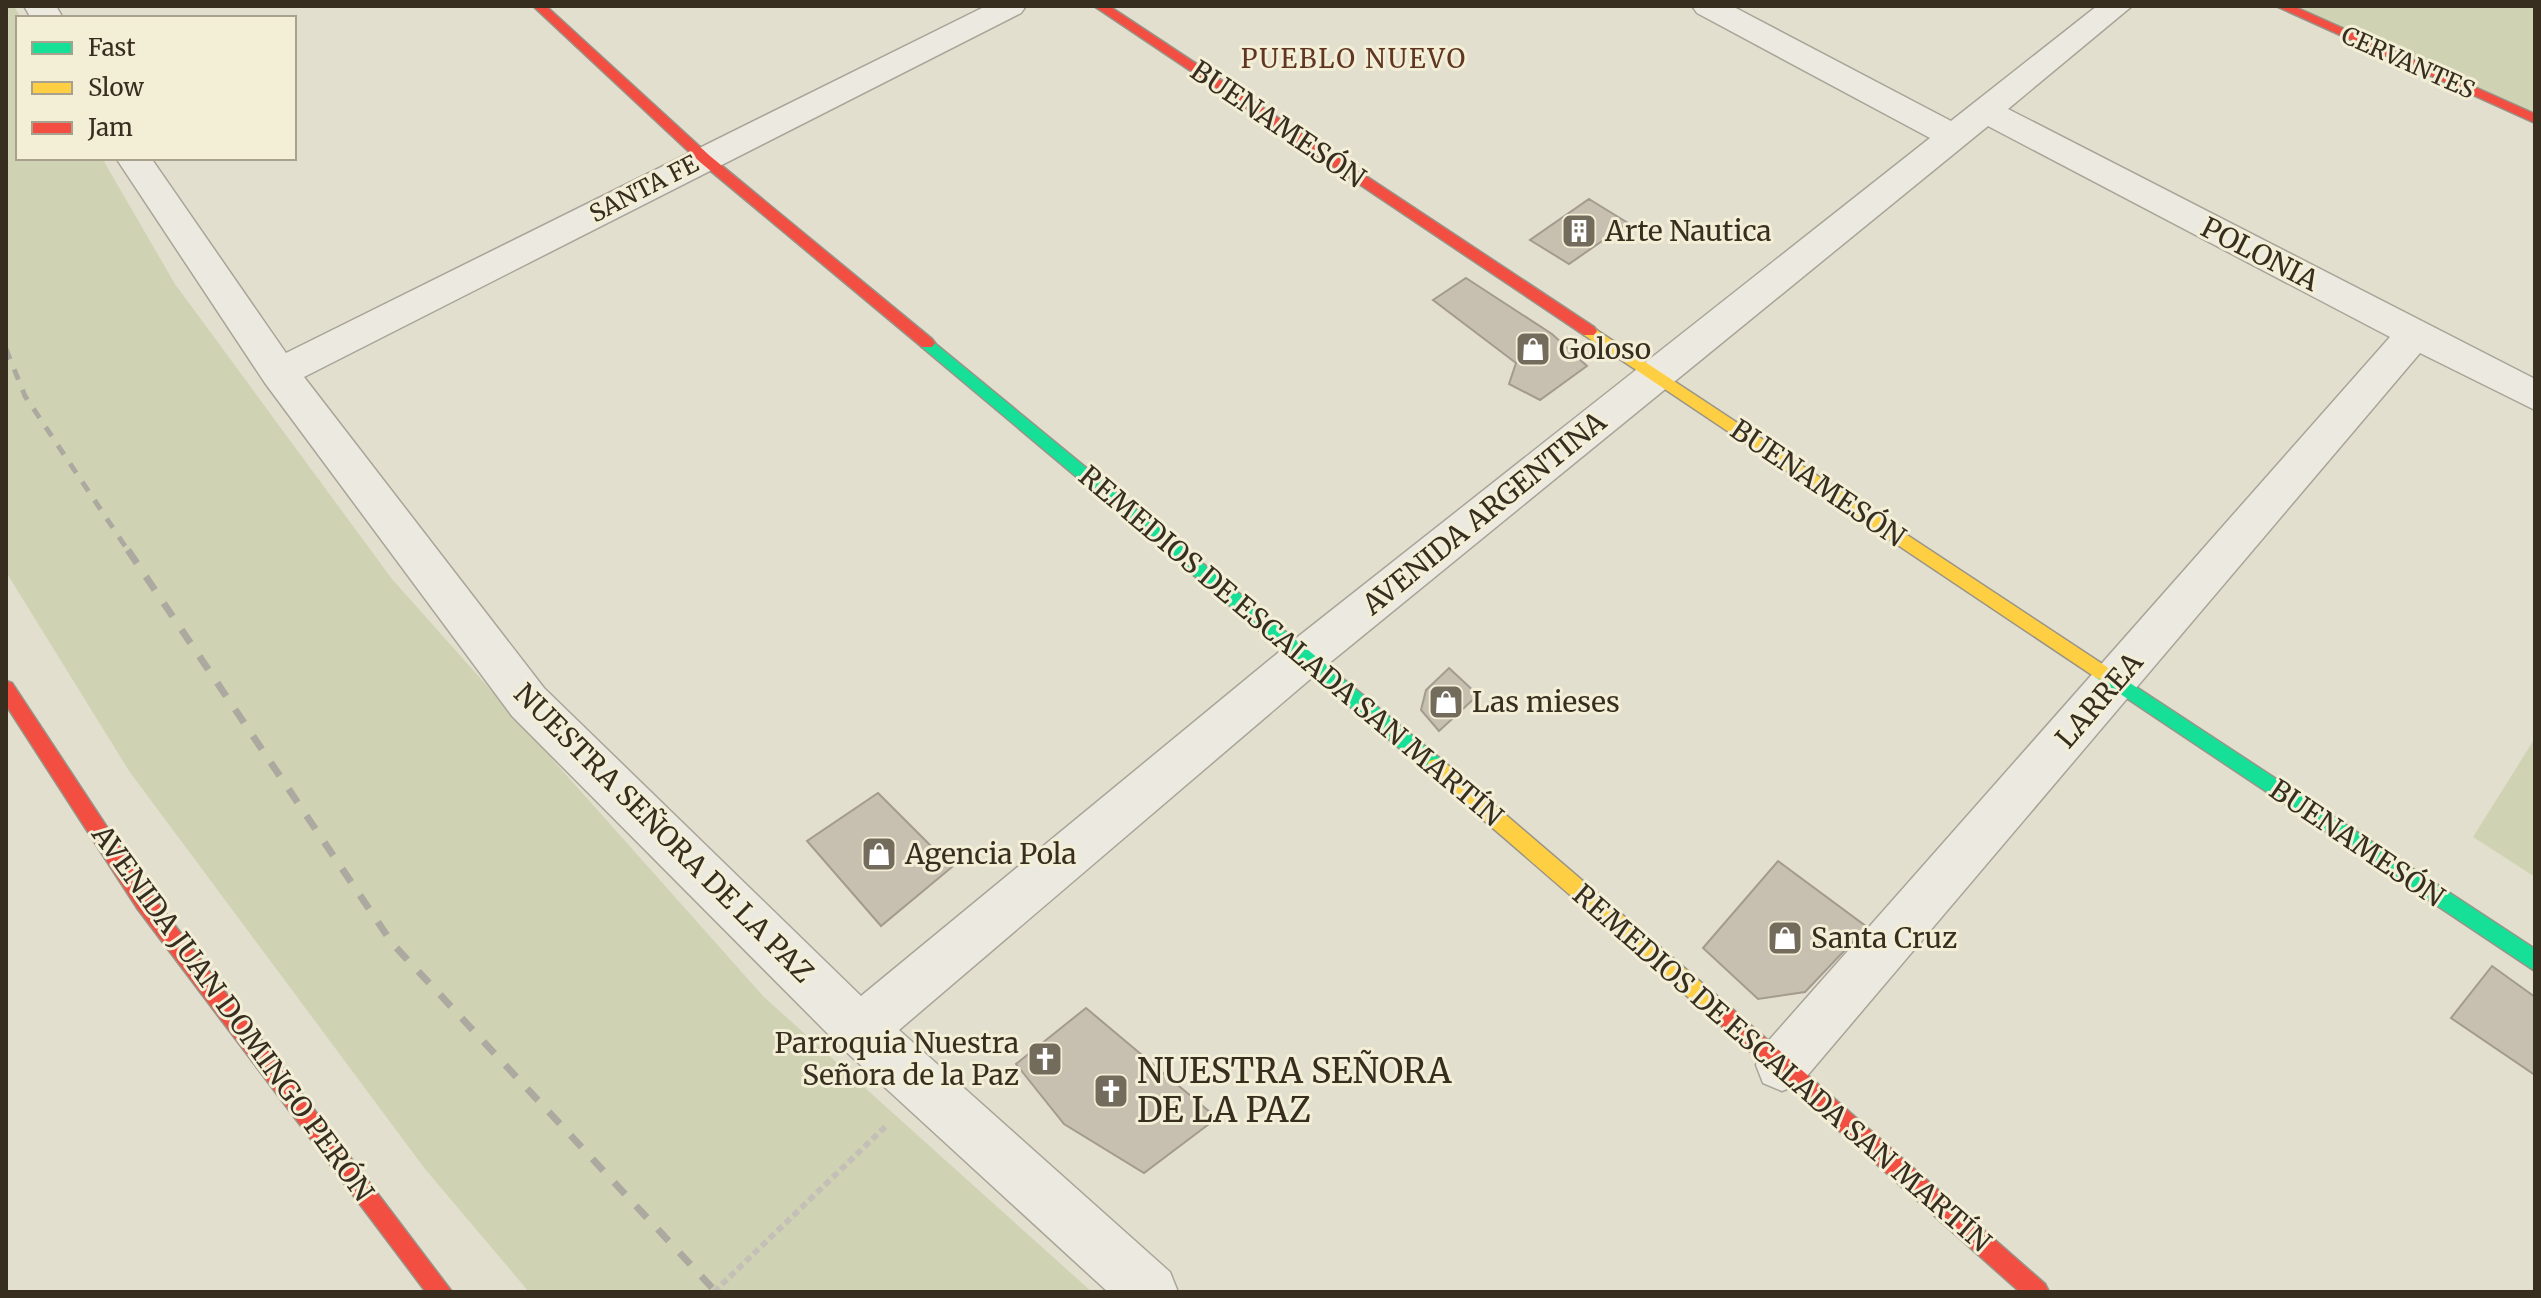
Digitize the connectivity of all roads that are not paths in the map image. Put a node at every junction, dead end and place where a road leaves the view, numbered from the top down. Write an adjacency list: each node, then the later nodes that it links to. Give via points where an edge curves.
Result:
1 (539, 6): 10 (street, REMEDIOS DE ESCALADA SAN MARTÍN)
2 (1010, 6): 10 (street, SANTA FE)
3 (1100, 6): 14 (street, BUENAMESÓN)
4 (1708, 6): 9 (street)
5 (2116, 6): 7 (street, AVENIDA ARGENTINA)
6 (2282, 6): 8 (street, CERVANTES)
7 (1985, 111): 9 (street, AVENIDA ARGENTINA); 12 (street, POLONIA)
8 (2535, 119)
9 (1954, 137): 14 (street, AVENIDA ARGENTINA)
10 (705, 159): 13 (street, SANTA FE); 16 (street, REMEDIOS DE ESCALADA SAN MARTÍN)
11 (134, 160): 13 (street, NUESTRA SEÑORA DE LA PAZ)
12 (2414, 334): 15 (street, POLONIA); 17 (street, LARREA)
13 (279, 373): 20 (street, NUESTRA SEÑORA DE LA PAZ, via 528,702)
14 (1656, 375): 16 (street, AVENIDA ARGENTINA); 17 (street, BUENAMESÓN)
15 (2535, 396)
16 (1306, 656): 20 (street, AVENIDA ARGENTINA); 21 (street, REMEDIOS DE ESCALADA SAN MARTÍN)
17 (2115, 681): 19 (street, BUENAMESÓN); 21 (street, LARREA)
18 (6, 689): 22 (street, AVENIDA JUAN DOMINGO PERÓN, via 144,901)
19 (2535, 961)
20 (860, 1030): 23 (street, NUESTRA SEÑORA DE LA PAZ)
21 (1782, 1065): 24 (street, REMEDIOS DE ESCALADA SAN MARTÍN)
22 (440, 1292)
23 (1150, 1292)
24 (2037, 1292)

